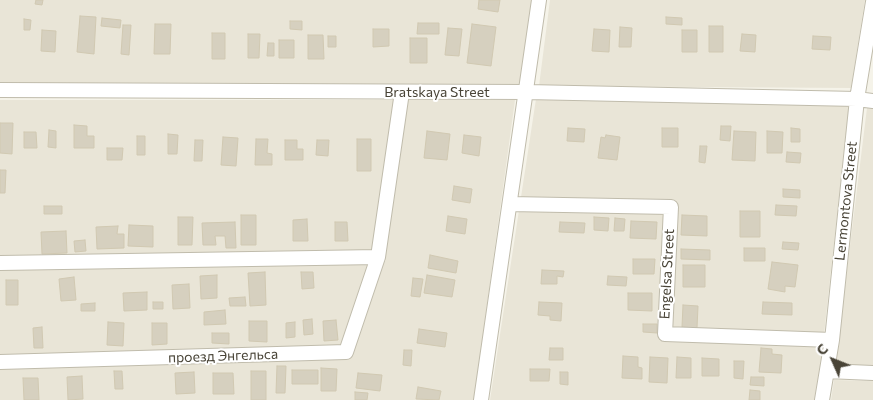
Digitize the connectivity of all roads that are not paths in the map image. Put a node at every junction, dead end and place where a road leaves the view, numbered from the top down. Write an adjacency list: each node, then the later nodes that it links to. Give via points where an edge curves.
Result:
1 (539, 0): 5 (street)
2 (873, 2): 6 (street, Lermontova Street)
3 (0, 90): 4 (street, Bratskaya Street)
4 (402, 92): 5 (street, Bratskaya Street); 9 (street, проезд Энгельса)
5 (526, 92): 6 (street, Bratskaya Street); 8 (street)
6 (857, 99): 7 (street, Bratskaya Street); 11 (street, Lermontova Street)
7 (873, 101)
8 (510, 204): 11 (street, Engelsa Street, via 671,207 665,334); 15 (street)
9 (378, 256): 10 (street); 12 (street, проезд Энгельса, via 346,352)
10 (0, 263)
11 (832, 340): 13 (street, Lermontova Street)
12 (0, 362)
13 (827, 371): 14 (street); 16 (street, Lermontova Street)
14 (873, 373)
15 (481, 400)
16 (822, 400)

